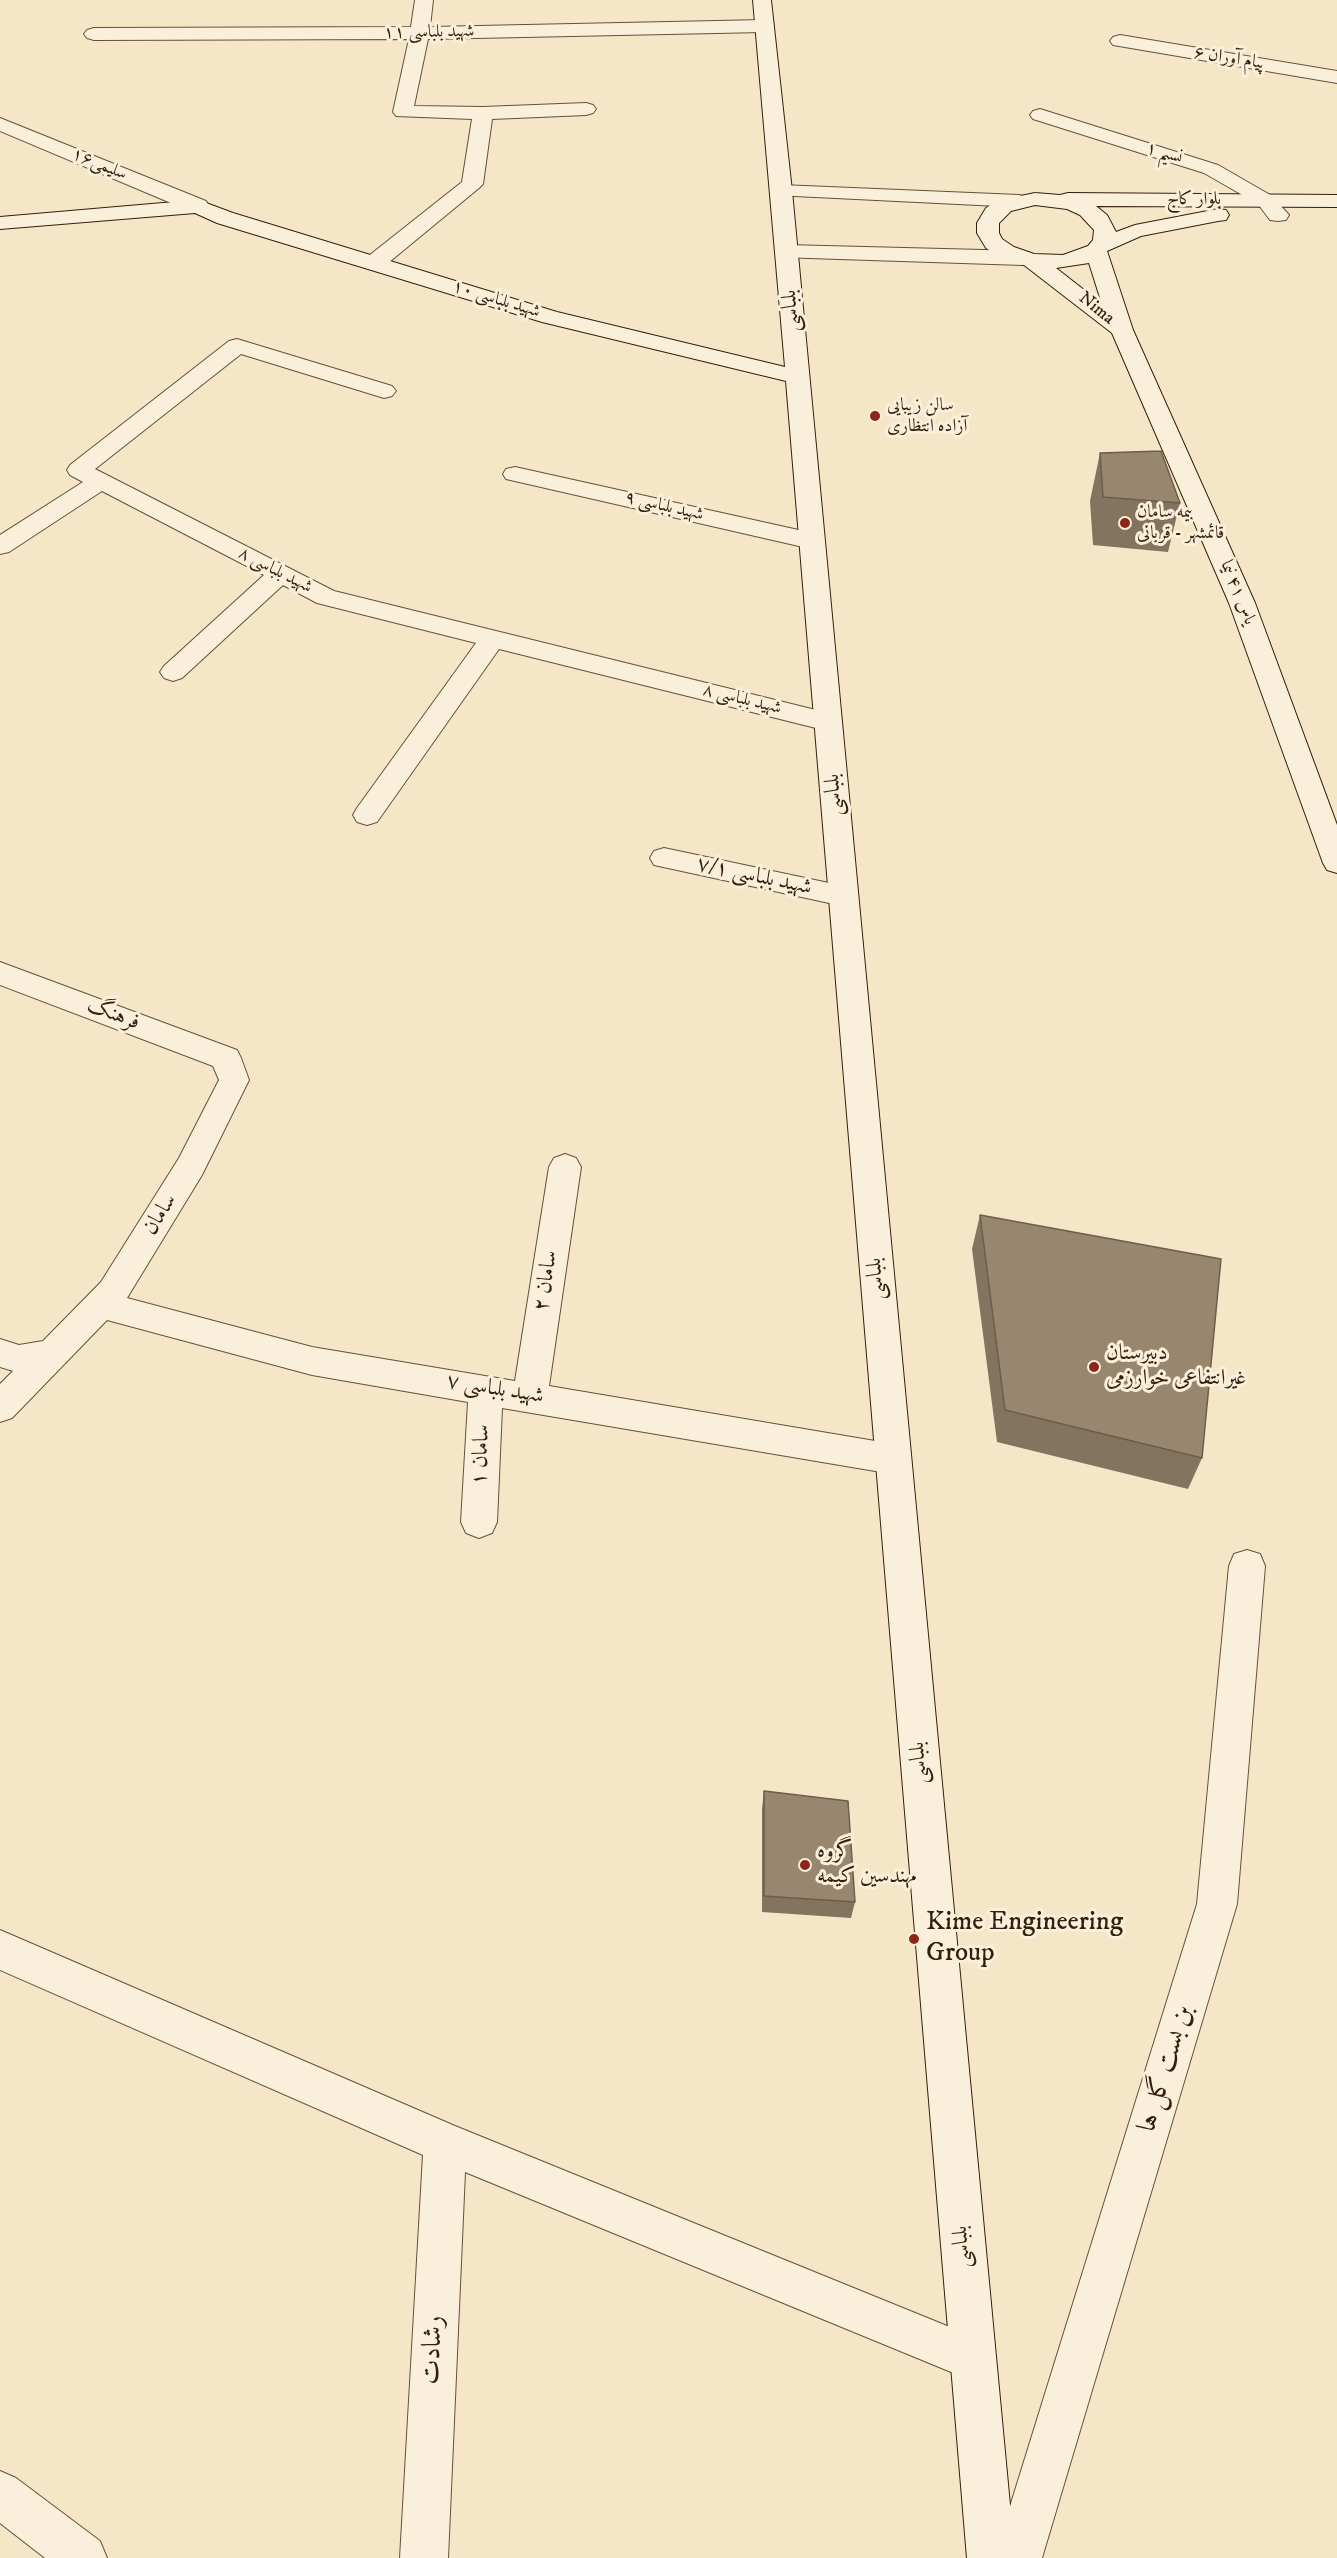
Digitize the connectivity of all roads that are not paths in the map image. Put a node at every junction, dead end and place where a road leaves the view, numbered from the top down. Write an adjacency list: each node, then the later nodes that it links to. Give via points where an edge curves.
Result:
1 (424, 0): 4 (street)
2 (762, 0): 3 (street, بلباسی)
3 (764, 26): 4 (street, شهید بلباسی ١١); 12 (street, بلباسی)
4 (420, 33): 5 (street, شهید بلباسی ١١); 9 (street, via 403,112)
5 (94, 34)
6 (1120, 41): 7 (street, پیام آوران ۶)
7 (1337, 77)
8 (586, 109): 9 (street)
9 (483, 113): 23 (street, via 472,184)
10 (1040, 115): 17 (street, نسیم ۱, via 1211,169)
11 (0, 124): 16 (street, سلیمی۱۶)
12 (781, 191): 14 (street); 21 (street, بلباسی)
13 (1051, 199): 14 (street); 17 (street, بلوار کاج); 20 (street, via 1088,210 1099,220 1106,231)
14 (1019, 201): 22 (street, via 994,213 988,233 1006,252)
15 (1337, 201): 17 (street, بلوار کاج)
16 (198, 206): 19 (street); 23 (street, شهید بلباسی ١٠, via 225,218)
17 (1271, 207): 18 (street, بلوار کاج); 20 (street, بلوار کاج, via 1135,231)
18 (1337, 216)
19 (0, 223)
20 (1097, 249): 22 (street, بلوار کاج, via 1063,262); 24 (street, Nima)
21 (786, 252): 22 (street); 25 (street, بلباسی)
22 (1027, 259): 24 (street, Nima)
23 (374, 263): 25 (street, شهید بلباسی ١٠, via 550,317)
24 (1122, 330): 37 (street, یاس ۴۱ نیما, via 1242,603)
25 (798, 377): 29 (street, بلباسی)
26 (384, 391): 28 (street, شهید بلباسی ۸, via 237,346 79,470)
27 (515, 474): 29 (street, شهید بلباسی ۹)
28 (101, 481): 30 (street); 31 (street, شهید بلباسی ۸)
29 (812, 541): 34 (street, بلباسی)
30 (0, 546)
31 (280, 574): 32 (street, شهید بلباسی ۸, via 326,597); 33 (street)
32 (493, 638): 34 (street, شهید بلباسی ۸); 35 (street)
33 (173, 672)
34 (828, 722): 38 (street, بلباسی)
35 (367, 815)
36 (664, 858): 38 (street, شهید بلباسی ۷/۱)
37 (1337, 863)
38 (843, 896): 48 (street, بلباسی)
39 (0, 973): 40 (street, فرهنگ)
40 (226, 1058): 42 (street, سامان, via 234,1080 230,1090 190,1166 113,1292)
41 (565, 1167): 46 (street, سامان ۲)
42 (100, 1305): 44 (street, سامان); 45 (street, شهید بلباسی ۷, via 312,1361)
43 (0, 1353): 44 (street, via 19,1359)
44 (52, 1354): 47 (street, سامان)
45 (486, 1389): 46 (street, شهید بلباسی ۷); 49 (street, سامان ۱)
46 (530, 1396): 48 (street, شهید بلباسی ۷)
47 (0, 1407)
48 (893, 1459): 53 (street, بلباسی)
49 (479, 1522)
50 (1247, 1566): 58 (street, بن بست گل ها, via 1218,1904)
51 (0, 1950): 52 (street)
52 (445, 2142): 53 (street); 56 (street, رشادت)
53 (973, 2359): 57 (street, بلباسی)
54 (0, 2494): 55 (street)
55 (83, 2558)
56 (424, 2558)
57 (991, 2558)
58 (1018, 2558)

